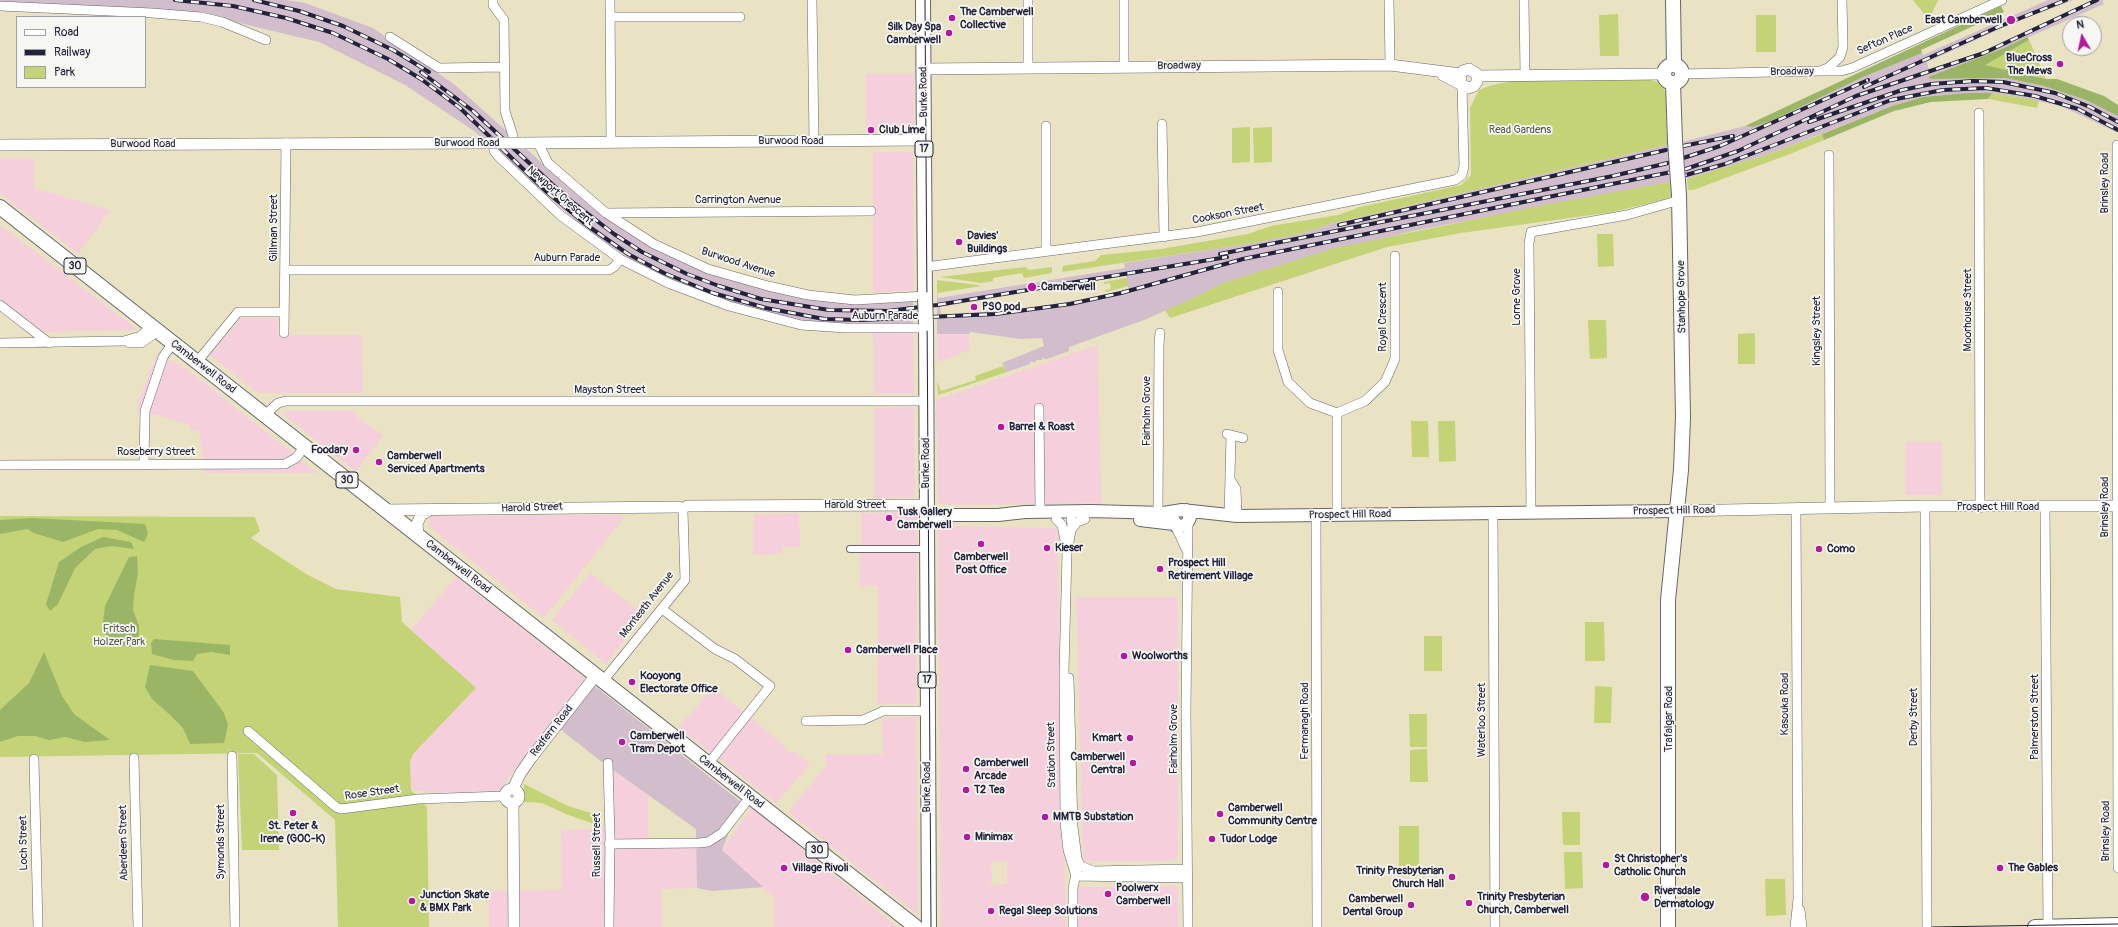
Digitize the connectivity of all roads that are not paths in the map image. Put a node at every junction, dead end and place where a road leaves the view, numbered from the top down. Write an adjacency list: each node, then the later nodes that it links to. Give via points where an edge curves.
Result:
1 (493, 0): 18 (street, via 493,5 504,20)
2 (610, 0): 14 (street)
3 (812, 0): 33 (street)
4 (923, 0): 21 (main road, Burke Road / 17)
5 (1028, 0): 20 (street)
6 (1124, 0): 19 (street)
7 (1389, 0): 17 (street)
8 (1524, 0): 24 (street)
9 (1673, 0): 23 (main road, Stanhope Grove)
10 (1842, 0): 22 (street, Broadway, via 1843,47 1840,57 1834,64)
11 (2002, 0): 22 (street, Sefton Place, via 1852,68)
12 (0, 6): 16 (street, via 201,17 222,22)
13 (740, 17): 14 (street)
14 (611, 18): 34 (street)
15 (390, 37): 18 (street, via 439,68)
16 (266, 40)
17 (1390, 65): 19 (street, Broadway); 25 (street, Broadway, via 1435,71)
18 (504, 67): 31 (street, via 505,111)
19 (1124, 67): 20 (street, Broadway)
20 (1028, 68): 21 (street, Broadway)
21 (923, 70): 32 (main road, Burke Road / 17)
22 (1820, 71): 23 (street, Broadway)
23 (1673, 74): 24 (street, Broadway); 41 (main road, Stanhope Grove, bridge)
24 (1524, 75): 26 (street, Broadway)
25 (1462, 81): 26 (street, Broadway, via 1468,88); 26 (street, Broadway, via 1469,69 1475,72); 27 (street, Cookson Street)
26 (1476, 82): 27 (street, Cookson Street)
27 (1464, 104): 46 (street, Cookson Street, via 1464,166 1462,175 1455,180)
28 (1979, 113): 77 (street, Moorhouse Street)
29 (1162, 124): 46 (street)
30 (1046, 126): 47 (street)
31 (513, 136)
32 (924, 140): 33 (street, Burwood Road); 50 (main road, Burke Road / 17)
33 (814, 141): 34 (street, Burwood Road)
34 (611, 142): 36 (street, Burwood Road)
35 (286, 143): 37 (street, Burwood Road); 38 (street, Burwood Road); 51 (street, Gillman Street)
36 (538, 143): 38 (street, Burwood Road, bridge); 44 (street, Burwood Avenue, via 548,163)
37 (3, 144)
38 (491, 145): 49 (street, Newport Crescent, via 498,156 556,211)
39 (2116, 145): 45 (street, Brinsley Road)
40 (1829, 155): 76 (street, Kingsley Street)
41 (1680, 198): 82 (main road, Stanhope Grove, via 1683,417); 83 (street, Lorne Grove, via 1627,215 1531,232)
42 (0, 207): 57 (main road, Camberwell Road / 30)
43 (871, 211): 44 (street, Carrington Avenue)
44 (606, 213): 53 (street, Burwood Avenue, via 654,244 708,269 768,286 855,300)
45 (2118, 233): 73 (street, Brinsley Road)
46 (1164, 237): 47 (street, Cookson Street)
47 (1046, 251): 50 (street, Cookson Street)
48 (1395, 256): 66 (street, Royal Crescent, via 1395,359 1385,382 1365,401)
49 (620, 259): 51 (street, Auburn Parade, via 614,268 609,270); 56 (street, Auburn Parade, via 693,293 783,321 827,328)
50 (925, 267): 53 (main road, Burke Road / 17)
51 (286, 270): 55 (street, Gillman Street)
52 (1278, 292): 66 (street, via 1278,350 1288,382 1310,403)
53 (925, 297): 56 (main road, Burke Road / 17, bridge)
54 (0, 305): 61 (street)
55 (284, 312): 58 (street, Gillman Street); 63 (street, via 238,312)
56 (926, 326): 64 (main road, Burke Road / 17)
57 (154, 328): 61 (street, via 141,336 124,341); 62 (main road, Camberwell Road / 30)
58 (284, 333)
59 (1160, 333): 92 (street, Fairholm Grove)
60 (0, 343): 61 (street)
61 (49, 343)
62 (173, 343): 63 (main road, Camberwell Road / 30); 70 (street, via 163,357 145,410)
63 (197, 362): 67 (main road, Camberwell Road / 30)
64 (926, 401): 67 (street, Mayston Street, via 294,402); 81 (main road, Burke Road / 17)
65 (1039, 408): 85 (street)
66 (1337, 412): 89 (street)
67 (267, 417): 69 (main road, Camberwell Road / 30)
68 (1243, 438): 90 (street, via 1229,435)
69 (305, 446): 70 (street, Roseberry Street, via 296,458 285,464); 79 (main road, Camberwell Road / 30)
70 (144, 464): 71 (street, Roseberry Street)
71 (0, 465)
72 (1925, 506): 76 (street, Prospect Hill Road); 77 (street, Prospect Hill Road); 137 (street, Derby Street)
73 (2117, 506): 74 (street, Prospect Hill Road); 117 (street, Brinsley Road)
74 (2045, 507): 77 (street, Prospect Hill Road); 139 (street, Palmerston Street)
75 (683, 508): 80 (street, Harold Street); 81 (street, Harold Street); 102 (street, Monteath Avenue, via 684,580)
76 (1830, 508): 78 (street, Prospect Hill Road)
77 (1980, 508)
78 (1796, 509): 82 (street, Prospect Hill Road); 121 (street, Kasouka Road)
79 (385, 510): 80 (street, Harold Street); 97 (main road, Camberwell Road / 30)
80 (430, 510): 97 (street, via 421,515 417,524)
81 (926, 510): 85 (main road, Prospect Hill Road); 99 (main road, Burke Road / 17)
82 (1676, 511): 83 (main road, Prospect Hill Road); 134 (main road, Trafalgar Road, via 1668,600)
83 (1531, 513): 84 (main road, Prospect Hill Road)
84 (1493, 514): 89 (main road, Prospect Hill Road); 133 (street, Waterloo Street)
85 (1040, 515): 86 (main road, Prospect Hill Road)
86 (1056, 515): 87 (main road, Prospect Hill Road); 93 (main road, via 1067,515); 101 (street, Station Street, via 1062,525)
87 (1099, 515): 92 (main road, Prospect Hill Road); 94 (main road, Prospect Hill Road)
88 (1316, 515): 89 (main road, Prospect Hill Road); 90 (main road, Prospect Hill Road); 132 (street, Fermanagh Road)
89 (1337, 515)
90 (1233, 516): 91 (main road, Prospect Hill Road)
91 (1185, 517): 92 (main road, Prospect Hill Road); 95 (main road, via 1173,517); 100 (street, Fairholm Grove)
92 (1160, 518): 95 (main road, Prospect Hill Road)
93 (1071, 519): 94 (main road, Prospect Hill Road); 96 (street, Station Street)
94 (1085, 519): 96 (street, via 1077,522)
95 (1174, 524): 100 (street, Fairholm Grove)
96 (1071, 532): 101 (street, Station Street)
97 (418, 535): 103 (main road, Camberwell Road / 30)
98 (850, 548): 99 (street)
99 (926, 549): 104 (main road, Burke Road / 17)
100 (1187, 550): 119 (street, Fairholm Grove)
101 (1067, 553): 115 (street, Station Street, via 1066,632)
102 (662, 609): 103 (street, Monteath Avenue); 111 (street, via 770,686)
103 (599, 678): 111 (main road, Camberwell Road / 30); 112 (street, Redfern Road, via 531,758)
104 (927, 711): 105 (street, via 882,711 863,720); 129 (main road, Burke Road / 17)
105 (806, 721)
106 (248, 731): 112 (street, Rose Street, via 341,809 418,799)
107 (232, 756): 125 (street, Symonds Street)
108 (134, 758): 124 (street, Aberdeen Street)
109 (34, 759): 123 (street, Loch Street)
110 (608, 763): 114 (street, Russell Street)
111 (708, 764): 113 (main road, Camberwell Road / 30)
112 (510, 796): 126 (street, Redfern Road)
113 (750, 797): 114 (street, via 722,833 708,842); 128 (main road, Camberwell Road / 30)
114 (609, 844): 127 (street, Russell Street)
115 (1071, 847): 116 (street, Station Street); 120 (street, Station Street)
116 (1077, 859): 118 (street, via 1081,866 1091,870); 120 (street, Station Street)
117 (2118, 868)
118 (1126, 873): 119 (street); 120 (street)
119 (1187, 874): 131 (street, Fairholm Grove)
120 (1076, 876): 130 (street, Station Street, via 1073,888)
121 (1798, 899): 135 (street, Kasouka Road); 136 (street, Kasouka Road)
122 (2118, 925): 139 (main road)
123 (38, 927)
124 (138, 927)
125 (234, 927)
126 (514, 927)
127 (609, 927)
128 (916, 927)
129 (929, 927)
130 (1073, 927)
131 (1188, 927)
132 (1318, 927)
133 (1495, 927)
134 (1668, 927)
135 (1795, 927)
136 (1802, 927)
137 (1927, 927)
138 (2035, 927): 139 (main road)
139 (2048, 927)

